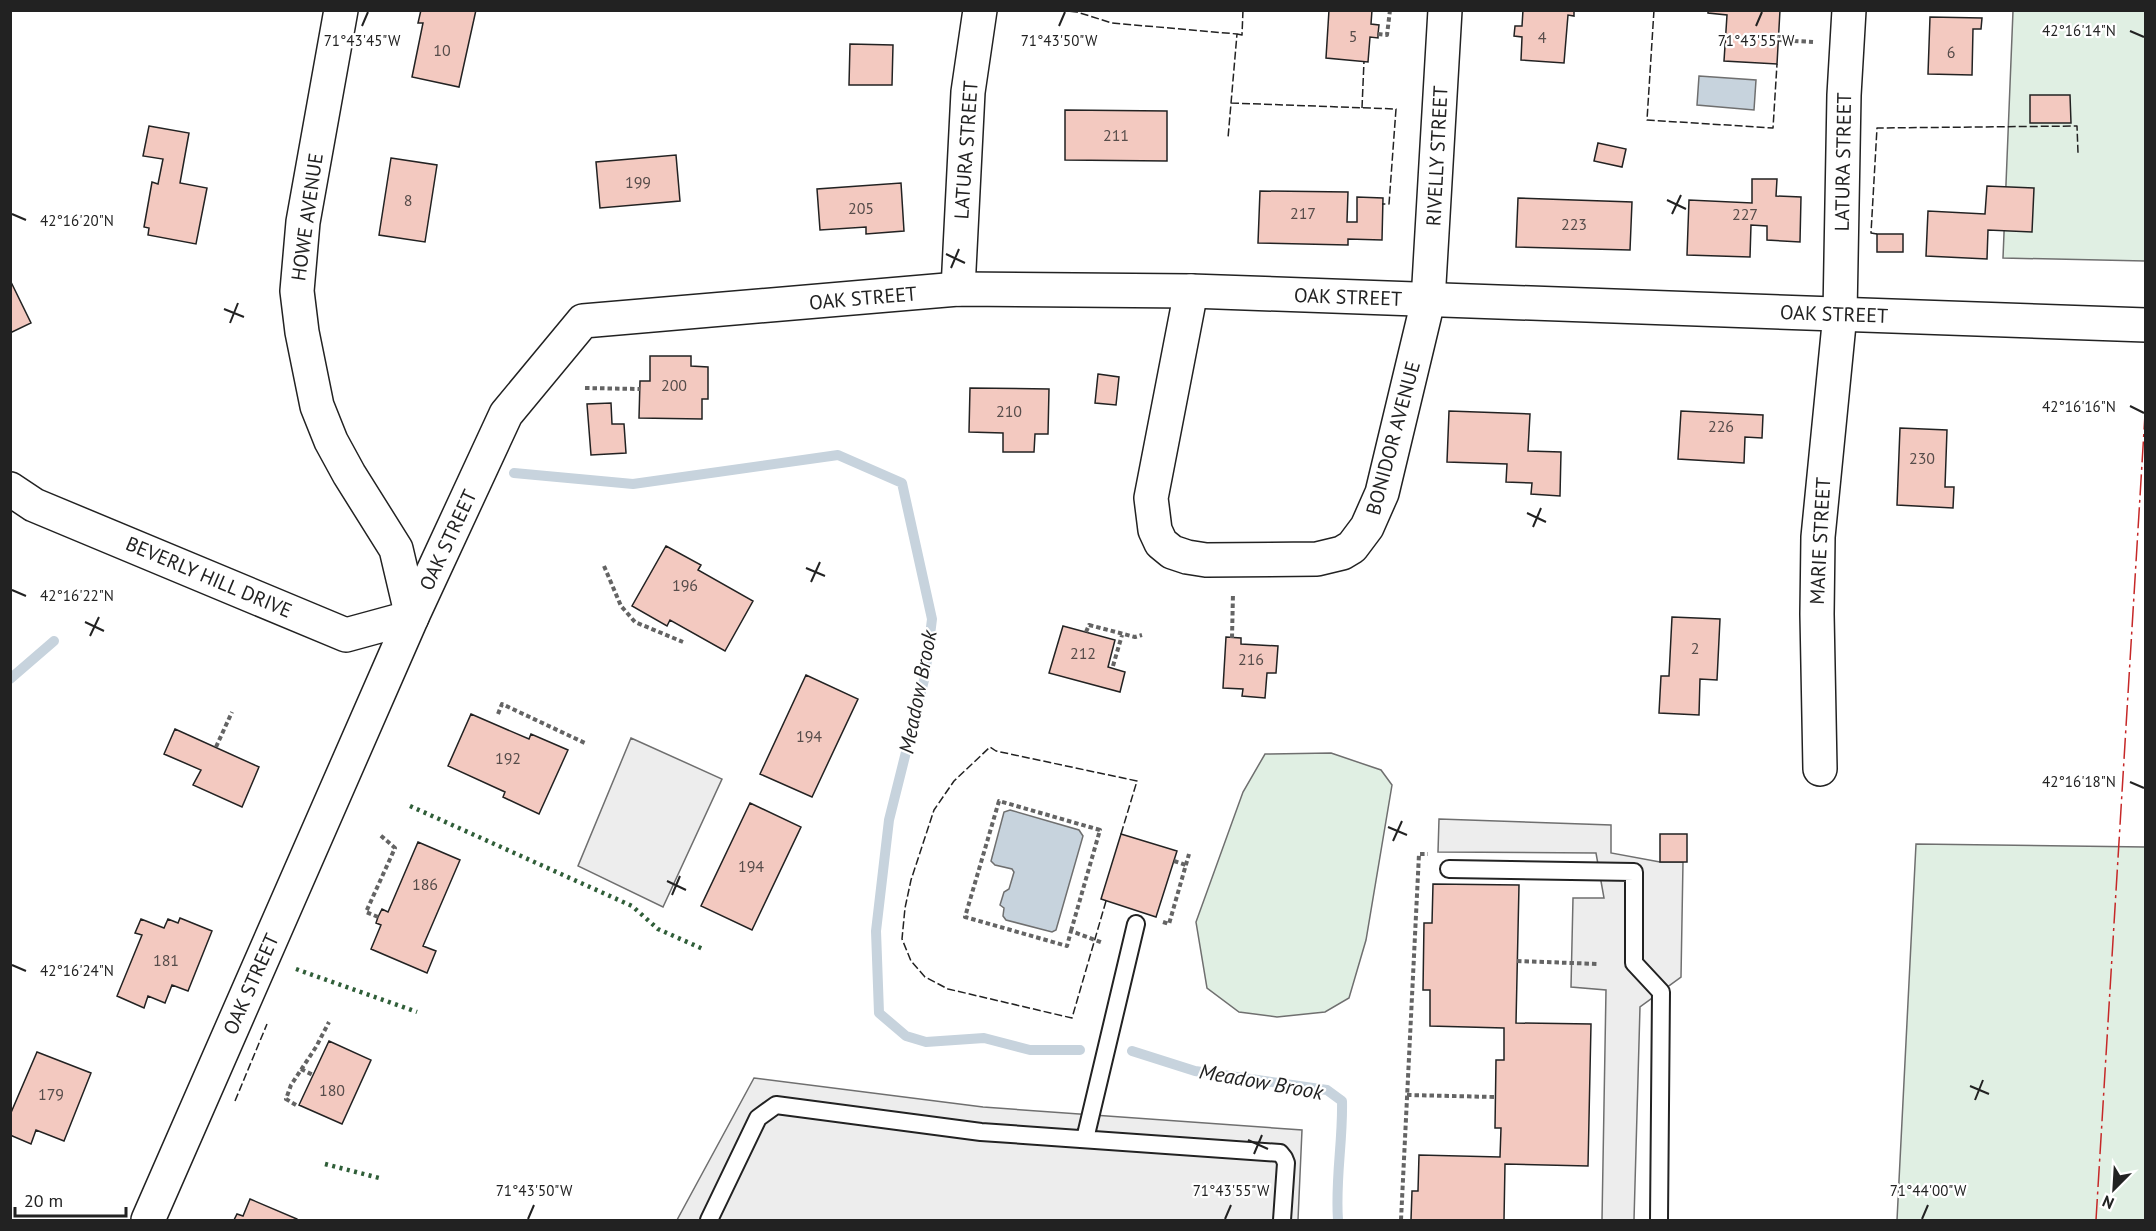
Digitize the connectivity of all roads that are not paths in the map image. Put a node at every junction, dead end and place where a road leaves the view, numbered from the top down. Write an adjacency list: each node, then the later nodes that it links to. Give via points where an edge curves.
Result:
1 (341, 10): 11 (street, HOWE AVENUE, via 303,222 297,291 316,406 331,441 396,549)
2 (980, 10): 5 (street, LATURA STREET, via 968,92)
3 (1446, 10): 7 (street, RIVELLY STREET)
4 (1849, 10): 8 (street, LATURA STREET)
5 (958, 289): 6 (street, OAK STREET); 11 (street, OAK STREET, via 583,321 506,414)
6 (1191, 291): 7 (street, OAK STREET); 7 (street, BONIDOR AVENUE, via 1150,498 1152,514 1161,543 1172,552 1187,557 1234,560 1325,558 1342,553 1360,537 1382,493)
7 (1428, 301): 8 (street, OAK STREET)
8 (1840, 314): 9 (street, OAK STREET); 12 (street, MARIE STREET, via 1818,537)
9 (2145, 325)
10 (10, 489): 11 (street, BEVERLY HILL DRIVE, via 34,505 346,634)
11 (412, 617): 16 (street, OAK STREET)
12 (1821, 768)
13 (1449, 868): 19 (lane, via 1634,872 1634,963 1661,992)
14 (1136, 924): 15 (lane)
15 (1085, 1139): 17 (lane, via 981,1132 776,1106 758,1118); 18 (lane, via 1280,1154 1286,1163)
16 (148, 1221)
17 (709, 1221)
18 (1282, 1221)
19 (1659, 1221)

